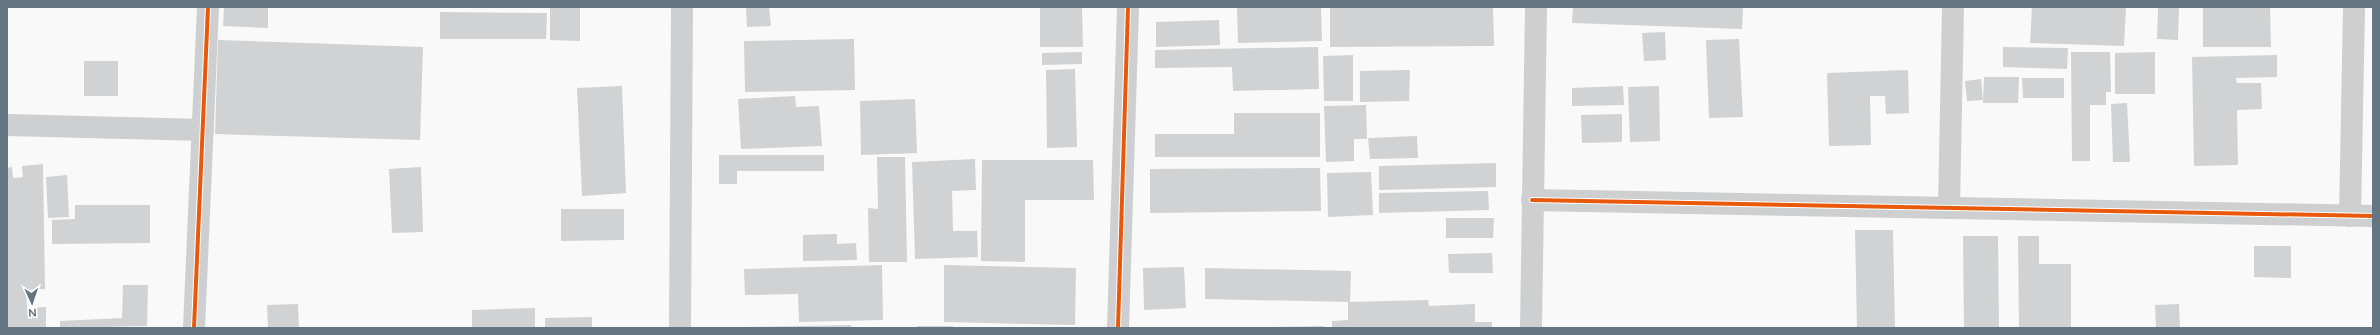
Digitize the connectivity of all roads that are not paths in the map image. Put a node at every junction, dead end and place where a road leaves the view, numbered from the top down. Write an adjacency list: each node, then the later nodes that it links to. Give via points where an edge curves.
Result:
1 (208, 7): 8 (street)
2 (682, 7): 14 (street)
3 (1128, 7): 15 (street)
4 (1536, 7): 9 (street)
5 (1953, 7): 10 (street)
6 (2354, 7): 11 (street)
7 (7, 125): 8 (street)
8 (203, 130): 13 (street)
9 (1532, 200): 10 (street); 16 (street)
10 (1949, 208): 11 (street)
11 (2350, 216): 12 (street)
12 (2373, 216)
13 (194, 328)
14 (680, 328)
15 (1118, 328)
16 (1531, 328)

